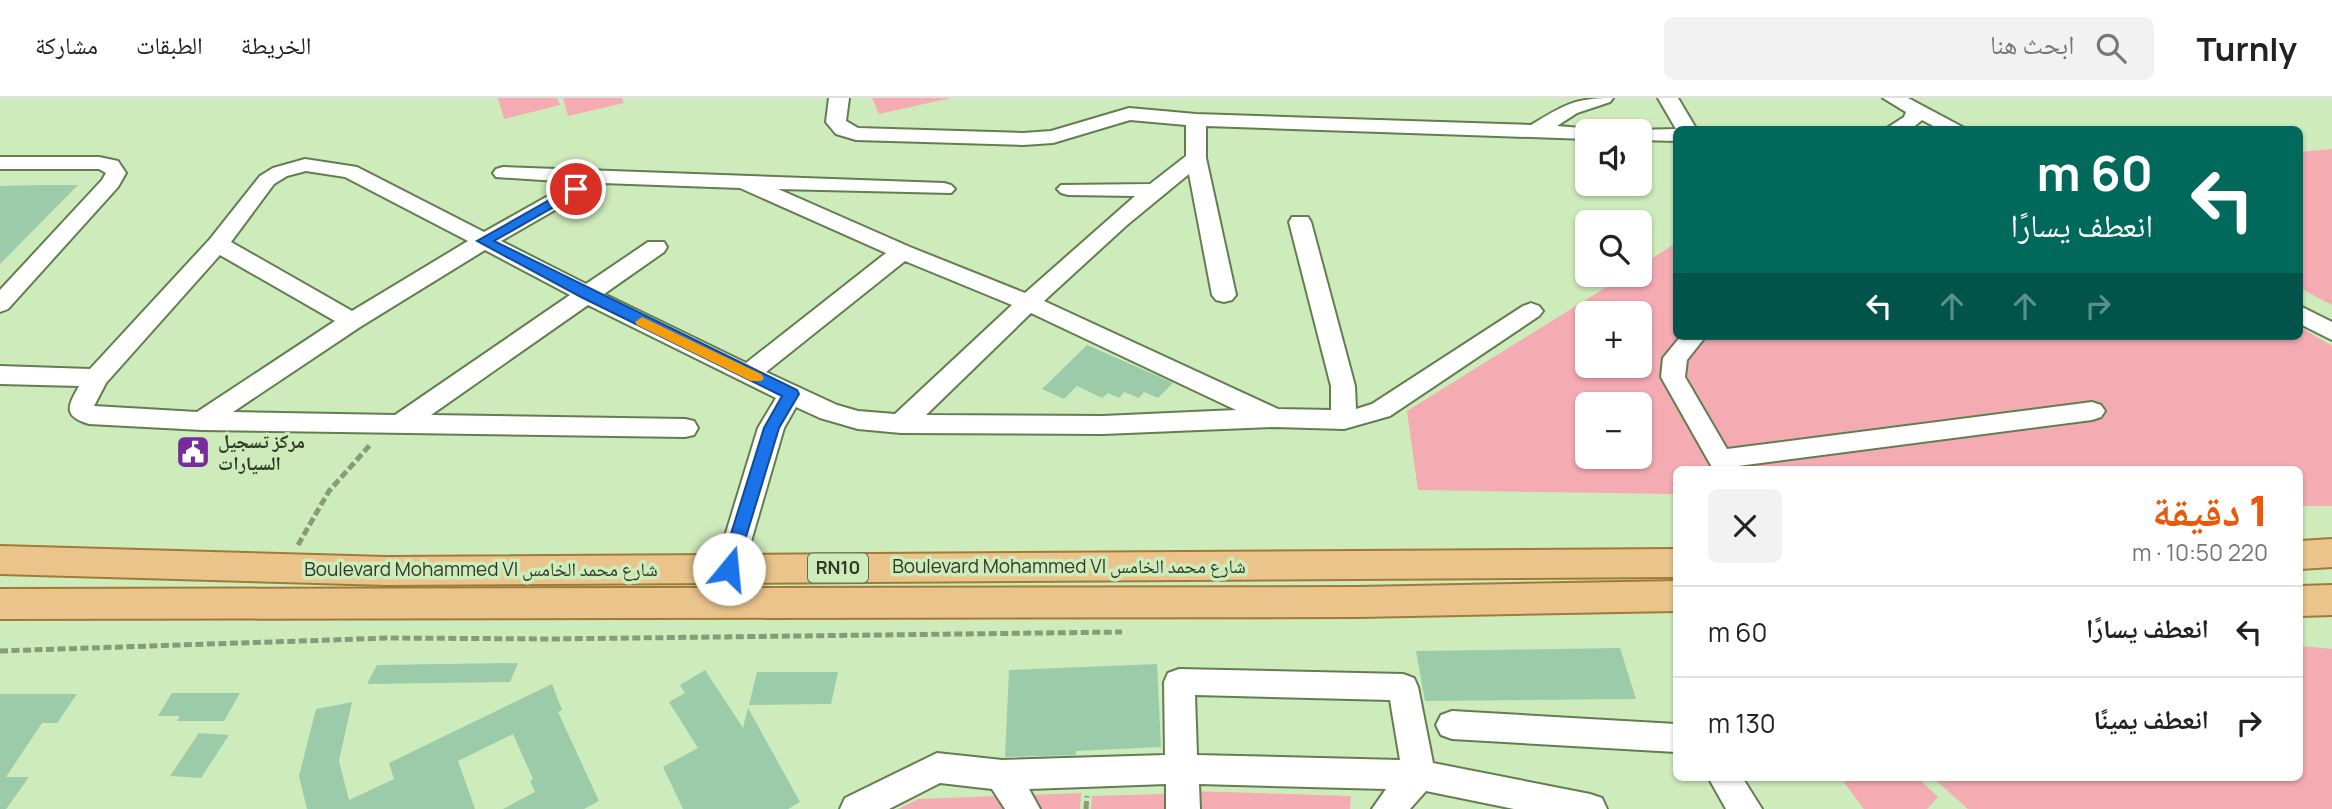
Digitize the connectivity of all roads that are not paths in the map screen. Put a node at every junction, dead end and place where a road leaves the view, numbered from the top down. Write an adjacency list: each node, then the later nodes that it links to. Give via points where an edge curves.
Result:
1 (839, 98): 6 (street, via 836,122 842,130 893,137 1053,137 1129,114)
2 (1603, 98): 10 (street, via 1570,109)
3 (1668, 98): 7 (street)
4 (1893, 98): 5 (street)
5 (1917, 109): 8 (street, via 1912,120); 9 (street)
6 (1196, 120): 10 (street); 14 (street)
7 (1686, 126)
8 (1901, 126)
9 (1950, 126)
10 (1535, 131): 11 (street)
11 (1575, 132)
12 (1652, 134): 13 (street)
13 (1673, 135)
14 (1196, 158): 21 (street); 28 (street)
15 (0, 163): 30 (street, via 99,163 111,165 116,173)
16 (503, 173): 17 (street)
17 (598, 176): 18 (street); 23 (street)
18 (746, 183): 19 (street); 26 (street)
19 (944, 189)
20 (1068, 189): 21 (street)
21 (1154, 190): 29 (street)
22 (1300, 222): 42 (street, via 1343,386)
23 (484, 241): 24 (street, via 350,171 305,165 267,180); 27 (street); 33 (street)
24 (218, 244): 33 (street); 38 (street)
25 (656, 247): 27 (street)
26 (902, 252): 29 (street); 36 (street)
27 (586, 294): 36 (street); 44 (street)
28 (1224, 295)
29 (1028, 303): 41 (street); 45 (street)
30 (0, 304)
31 (1531, 311): 42 (street, via 1381,410)
32 (2303, 316): 34 (street)
33 (352, 321): 43 (street)
34 (2332, 332)
35 (1691, 340): 47 (street, via 1675,358 1673,377)
36 (748, 374): 39 (street)
37 (0, 375): 38 (street)
38 (96, 378): 43 (street, via 81,405 89,415)
39 (791, 394): 45 (street, via 858,420); 52 (street, via 771,428)
40 (2092, 411): 47 (street)
41 (1275, 418): 42 (street); 45 (street, via 1103,425)
42 (1344, 420)
43 (202, 421): 44 (street)
44 (401, 424): 46 (street)
45 (901, 424)
46 (685, 428)
47 (1723, 464)
48 (2332, 553): 49 (main road)
49 (2303, 555)
50 (0, 560): 52 (main road, Boulevard Mohammed VI شارع محمد الخامس / RN10, via 283,570)
51 (1673, 563): 52 (main road, Boulevard Mohammed VI شارع محمد الخامس / RN10)
52 (729, 569)
53 (1673, 596): 54 (main road, Boulevard Mohammed VI شارع محمد الخامس / RN10, via 1358,602)
54 (0, 604)
55 (1452, 725): 56 (lane)
56 (1673, 737)
57 (1180, 769): 58 (lane); 59 (lane); 59 (lane, via 1179,682 1403,687); 63 (street)
58 (1002, 775): 61 (lane, via 937,768); 62 (street)
59 (1419, 775): 64 (street); 65 (lane)
60 (1727, 781): 66 (street)
61 (857, 809)
62 (1023, 809)
63 (1183, 809)
64 (1389, 809)
65 (1590, 809)
66 (1745, 809)

